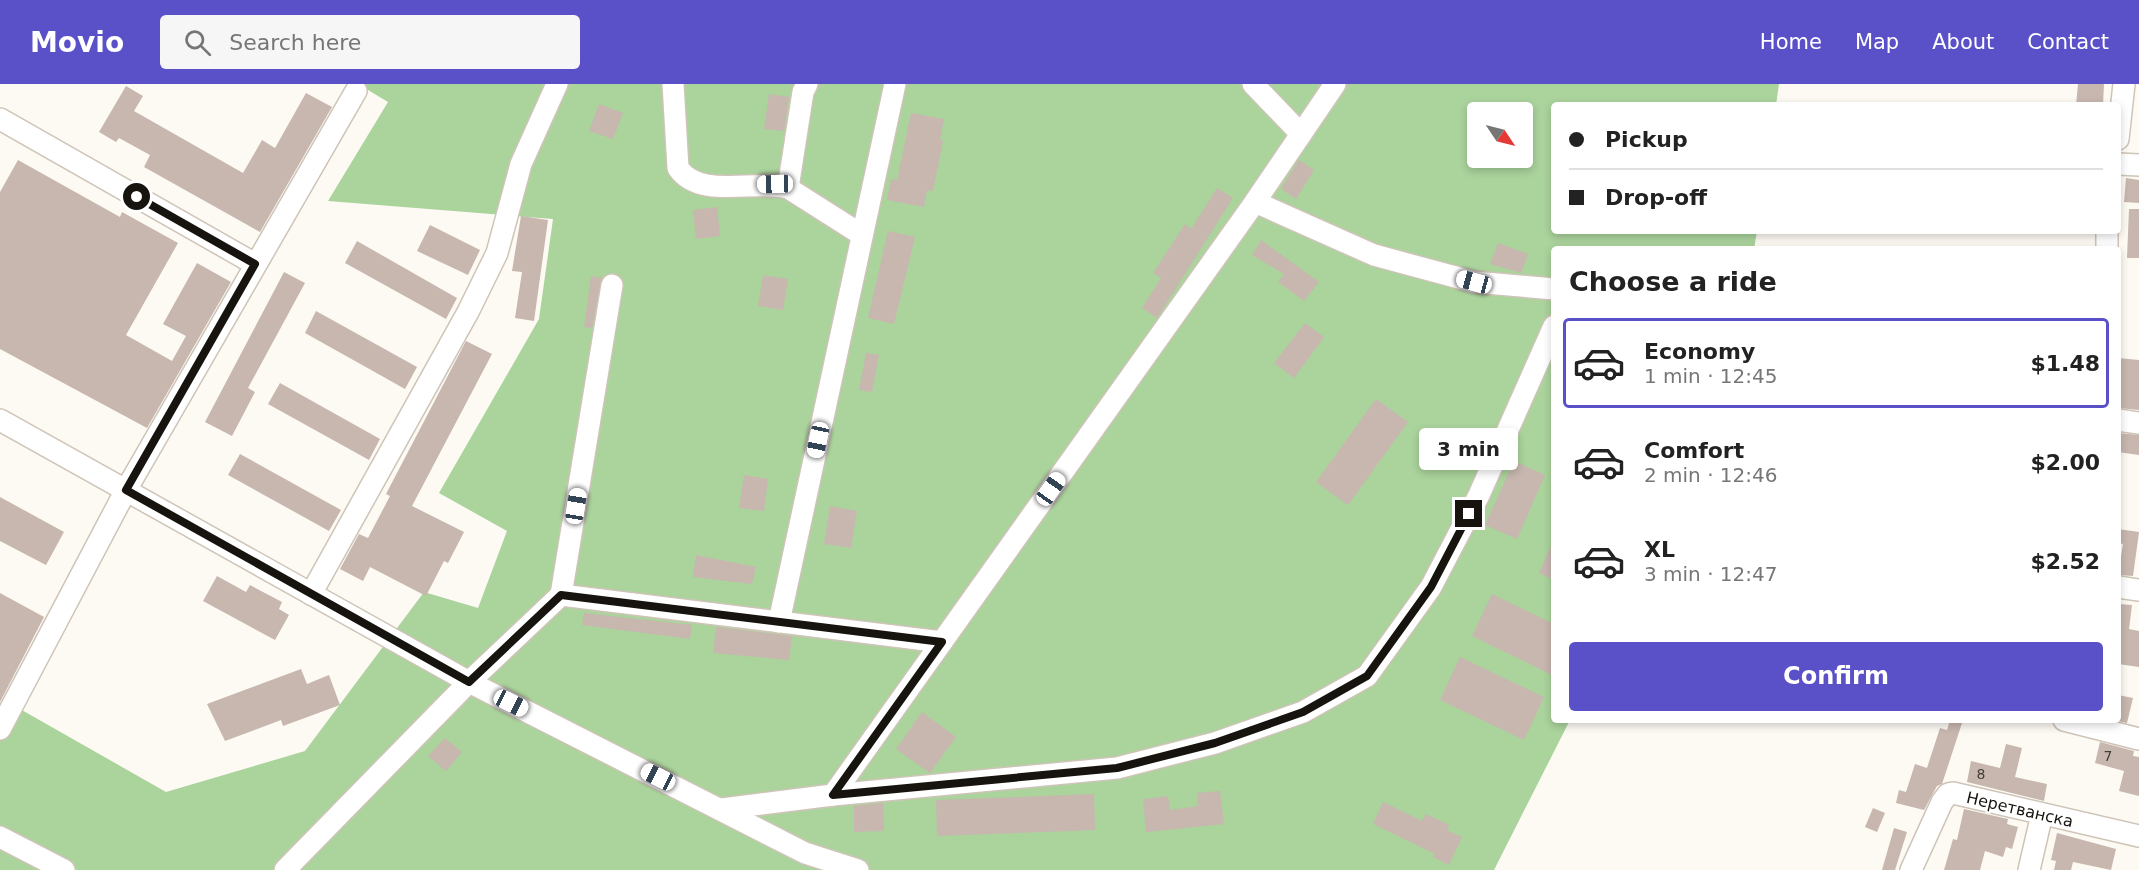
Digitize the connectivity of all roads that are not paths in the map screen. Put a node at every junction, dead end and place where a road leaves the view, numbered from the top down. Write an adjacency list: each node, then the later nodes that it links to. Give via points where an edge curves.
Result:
1 (557, 84): 27 (street, via 521,164 497,253)
2 (673, 84): 14 (street, via 678,168 683,175 695,183 709,185 775,184)
3 (807, 84): 14 (street)
4 (895, 84): 16 (street)
5 (1253, 84): 11 (street)
6 (1335, 84): 11 (street)
7 (2124, 84): 9 (street)
8 (356, 91): 17 (street)
9 (2121, 112)
10 (0, 119): 17 (street)
11 (1301, 134): 15 (street)
12 (2121, 164): 13 (street)
13 (2139, 165)
14 (788, 188): 16 (street)
15 (1256, 202): 19 (street, via 1374,255 1474,282); 30 (street)
16 (862, 235): 29 (street)
17 (255, 264): 24 (street)
18 (612, 285): 28 (street)
19 (1551, 289)
20 (1551, 333): 35 (street, via 1479,495 1431,587 1367,676 1303,712 1215,743 1117,768)
21 (0, 420): 24 (street)
22 (2121, 420): 23 (street)
23 (2139, 423)
24 (126, 490): 27 (street); 33 (street)
25 (2121, 587): 26 (street)
26 (2139, 590)
27 (311, 594): 31 (street)
28 (561, 595): 29 (street); 31 (street)
29 (779, 622): 30 (street)
30 (942, 642): 35 (street)
31 (469, 682): 36 (street); 41 (street)
32 (2076, 723): 34 (street)
33 (0, 729)
34 (2139, 739)
35 (833, 795): 36 (street)
36 (722, 809): 42 (street, via 805,853)
37 (2042, 814): 38 (street, Неретванска); 43 (street, Неретванска, via 1948,794); 44 (street)
38 (2139, 836)
39 (0, 837): 40 (street)
40 (64, 870)
41 (285, 870)
42 (858, 870)
43 (1911, 870)
44 (2029, 870)

